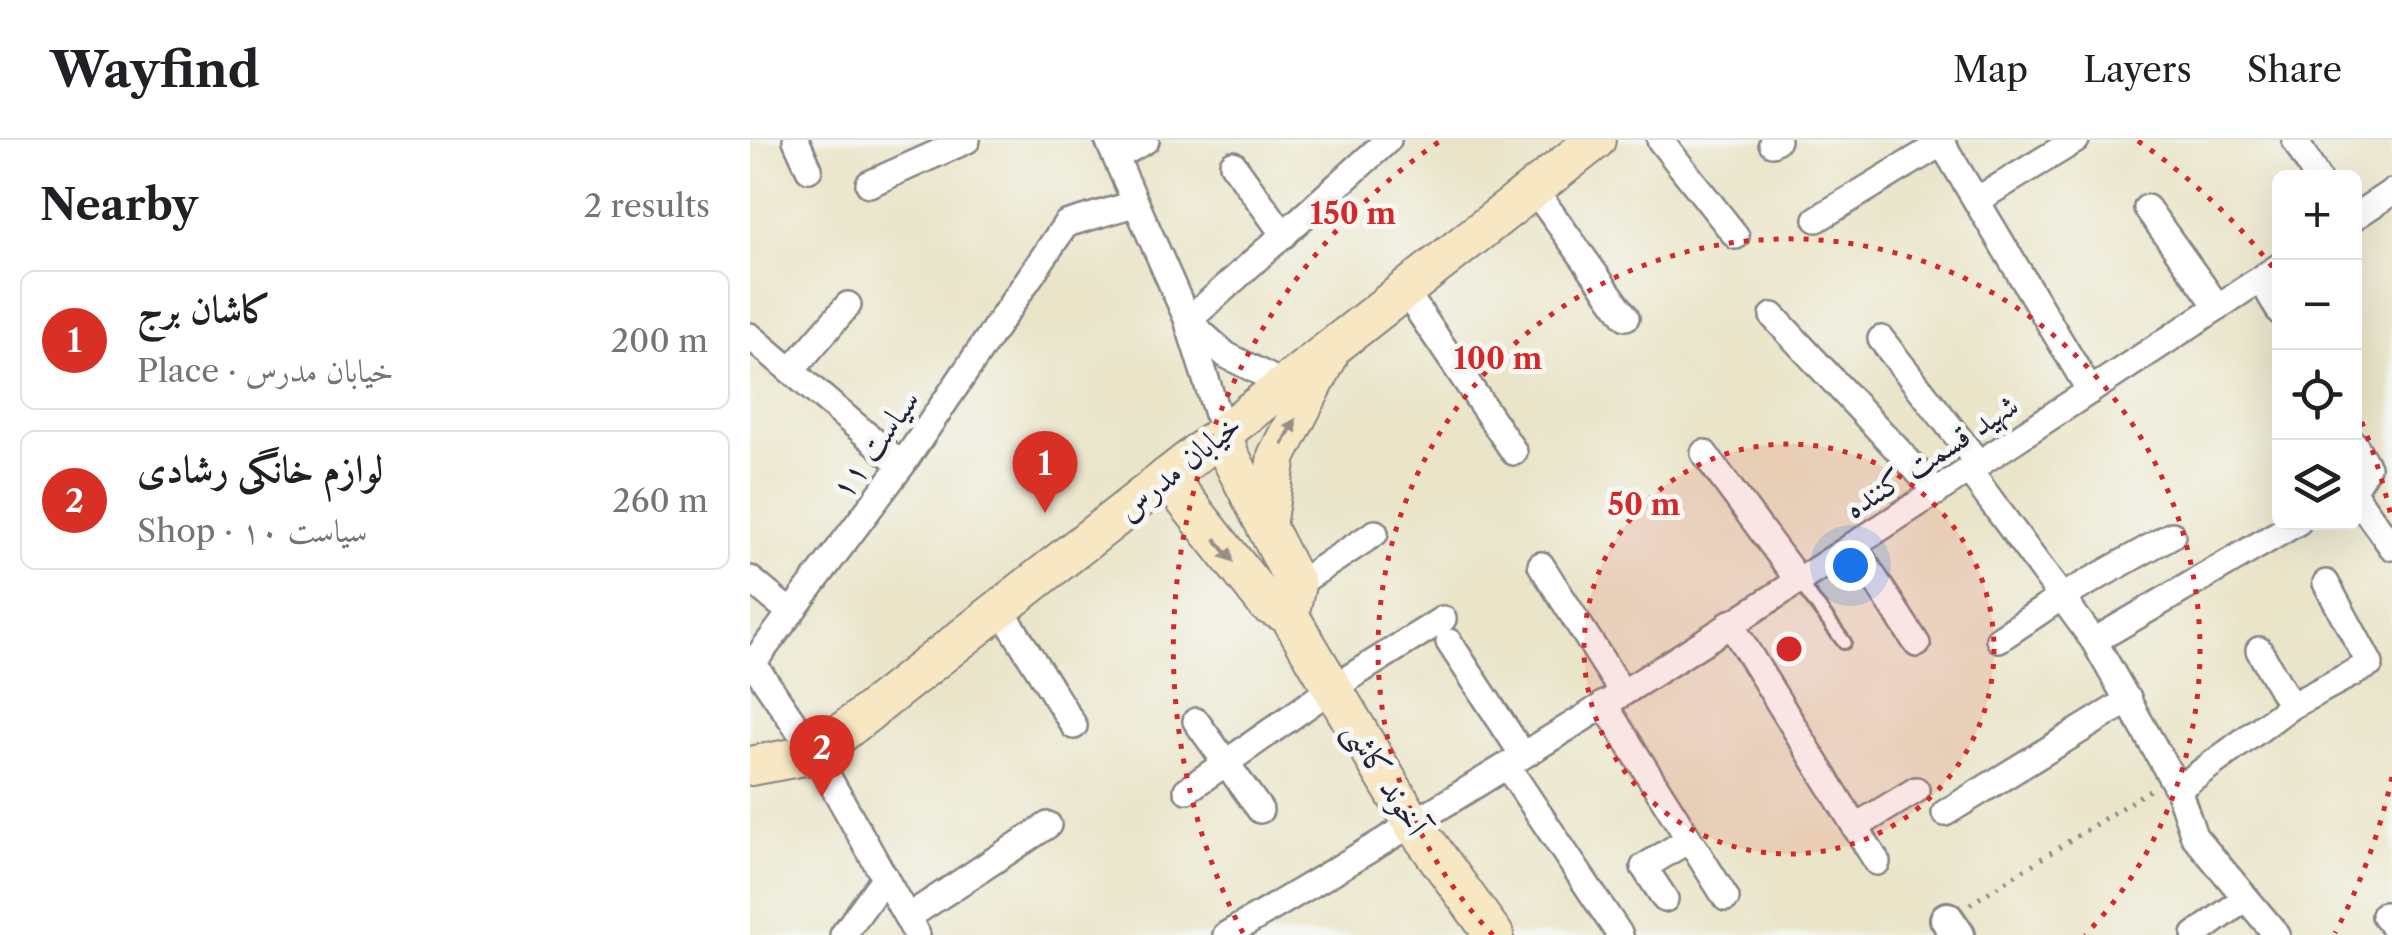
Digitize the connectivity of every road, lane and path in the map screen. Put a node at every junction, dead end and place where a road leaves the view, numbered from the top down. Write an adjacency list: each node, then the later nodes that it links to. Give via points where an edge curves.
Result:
1 (796, 140): 12 (street)
2 (966, 140): 14 (street)
3 (1146, 140): 10 (street)
4 (1596, 140): 15 (main road, خیابان مدرس)
5 (1660, 140): 23 (street)
6 (2076, 140): 17 (street)
7 (2295, 140): 13 (street)
8 (1941, 142): 17 (street); 21 (street)
9 (1377, 145): 22 (street)
10 (1112, 148): 18 (street)
11 (1233, 164): 22 (street)
12 (808, 170)
13 (2313, 170)
14 (869, 184)
15 (1533, 188): 25 (main road, خیابان مدرس); 29 (street)
16 (2392, 192): 20 (street)
17 (1977, 200): 36 (street)
18 (1134, 204): 30 (street); 40 (street, سیاست ۱۱, via 1066,224)
19 (2147, 208): 27 (street)
20 (2362, 212)
21 (1818, 218)
22 (1284, 235): 30 (street)
23 (1736, 236)
24 (2270, 272): 27 (street, شهید قسمت کننده)
25 (1403, 288): 32 (main road, خیابان مدرس); 38 (street)
26 (848, 305): 34 (street)
27 (2218, 307): 36 (street, شهید قسمت کننده)
28 (1774, 316): 45 (street)
29 (1626, 317)
30 (1188, 322): 35 (street, via 1226,355); 37 (street)
31 (750, 336): 34 (street)
32 (1339, 339): 35 (main road, خیابان مدرس); 47 (main road, one-way to 32, via 1276,456)
33 (1881, 339): 41 (street)
34 (791, 371): 40 (street)
35 (1283, 384): 37 (main road, خیابان مدرس)
36 (2090, 392): 41 (street, شهید قسمت کننده)
37 (1223, 433): 43 (main road, خیابان مدرس); 47 (main road, آخوند کاشی)
38 (1514, 452)
39 (1704, 453): 55 (street)
40 (902, 465): 60 (street, سیاست ۱۱)
41 (1975, 468): 45 (street, شهید قسمت کننده); 57 (street)
42 (2392, 468): 44 (street)
43 (1166, 477): 58 (main road, آخوند کاشی, one-way to 58, via 1267,604); 59 (main road, خیابان مدرس)
44 (2362, 485)
45 (1937, 492): 51 (street, شهید قسمت کننده)
46 (2362, 502): 52 (street)
47 (1266, 526): 58 (main road, آخوند کاشی)
48 (2284, 530): 64 (street)
49 (1375, 533): 58 (street)
50 (2172, 534): 57 (street)
51 (1853, 545): 55 (street, شهید قسمت کننده); 65 (street)
52 (2392, 547)
53 (1541, 565): 69 (street)
54 (750, 580): 60 (street)
55 (1798, 580): 61 (street, شهید قسمت کننده); 63 (lane)
56 (2326, 583): 71 (street, via 2370,664)
57 (2060, 598): 62 (street); 64 (street)
58 (1292, 600): 68 (main road, آخوند کاشی)
59 (1002, 611): 73 (street); 74 (main road, خیابان مدرس)
60 (790, 613): 67 (street, سیاست ۱۱)
61 (1730, 624): 69 (street, شهید قسمت کننده); 85 (street)
62 (1998, 639)
63 (1844, 642)
64 (2094, 642): 70 (street)
65 (1917, 644)
66 (2260, 650): 71 (street)
67 (751, 663): 74 (street, سیاست ۱۱)
68 (1330, 690): 75 (street, via 1446,631); 76 (street); 84 (main road, آخوند کاشی)
69 (1613, 698): 75 (street, شهید قسمت کننده); 86 (street)
70 (2130, 700): 78 (street); 82 (street)
71 (2292, 706): 78 (street)
72 (1196, 722): 76 (street)
73 (1074, 726)
74 (816, 754): 77 (main road, خیابان مدرس); 88 (street, سیاست ۱۱)
75 (1515, 760): 84 (street, شهید قسمت کننده); 97 (street)
76 (1225, 762): 79 (street); 81 (street)
77 (750, 766)
78 (2174, 783): 90 (street, via 2194,836); 93 (path)
79 (1187, 790)
80 (1916, 790): 85 (street)
81 (1260, 810)
82 (1945, 813)
83 (1048, 825): 92 (street)
84 (1414, 825): 95 (street, شهید قسمت کننده); 96 (main road, آخوند کاشی)
85 (1855, 826): 87 (street)
86 (1688, 840): 89 (street); 91 (street, via 1644,867)
87 (1877, 862)
88 (885, 877): 92 (street, سیاست ۱۱); 94 (street)
89 (1726, 898)
90 (2246, 898): 98 (street); 99 (street)
91 (1665, 899)
92 (912, 926)
93 (1952, 927)
94 (844, 935)
95 (1226, 935)
96 (1494, 935)
97 (1620, 935)
98 (2194, 935)
99 (2277, 935)

